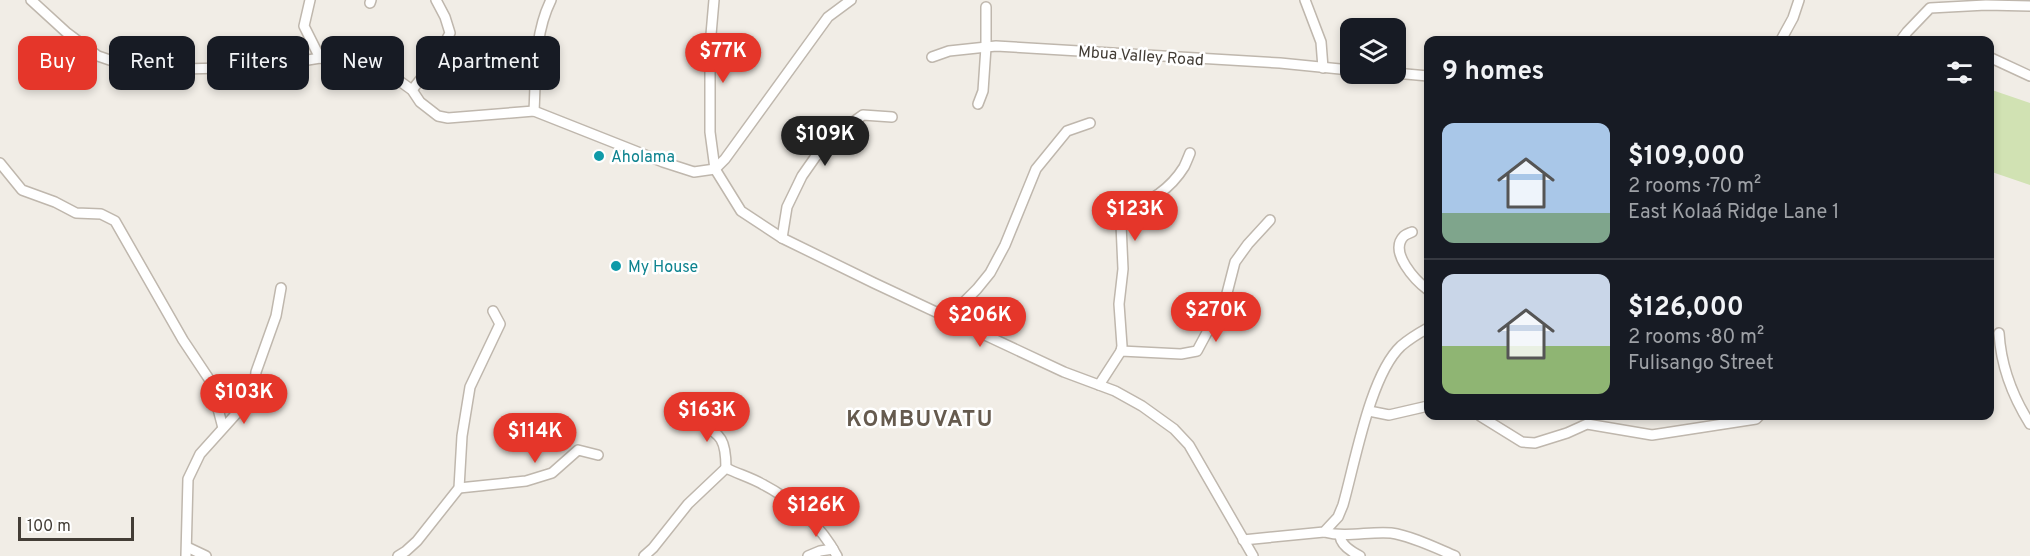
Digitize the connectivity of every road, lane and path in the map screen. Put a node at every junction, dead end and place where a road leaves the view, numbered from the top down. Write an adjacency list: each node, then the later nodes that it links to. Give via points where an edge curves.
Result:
1 (31, 0): 15 (street, via 98,56 139,70 265,68)
2 (310, 0): 15 (street, via 304,26)
3 (436, 0): 22 (street, via 450,33 435,61)
4 (551, 0): 24 (street, via 539,34)
5 (714, 0): 29 (street, via 710,121)
6 (851, 0): 29 (street, via 828,17)
7 (1305, 0): 17 (street, via 1321,42)
8 (1799, 0): 11 (street)
9 (986, 6): 13 (street)
10 (2030, 6): 12 (street, via 1930,8)
11 (1783, 36)
12 (1904, 36)
13 (986, 47): 14 (street, Mbua Valley Road); 17 (street, Mbua Valley Road); 23 (street, via 983,91)
14 (932, 57)
15 (320, 58): 22 (street, via 380,67)
16 (1994, 59): 21 (street)
17 (1323, 68): 18 (street, Mbua Valley Road)
18 (1340, 69)
19 (1406, 74): 20 (street)
20 (1424, 76)
21 (2030, 76)
22 (412, 90): 24 (street, via 420,102 438,116 448,118)
23 (978, 104)
24 (534, 111): 29 (street, via 694,172)
25 (892, 117): 32 (street, via 863,115 816,156 787,207)
26 (1090, 123): 36 (street, via 1067,131 1036,169 990,273)
27 (1190, 153): 39 (street, via 1184,167 1158,195 1140,206 1126,208 1121,224)
28 (0, 163): 47 (street, via 22,190 76,213 101,214 115,220 211,382)
29 (715, 169): 32 (street, via 741,211)
30 (1270, 220): 39 (street, via 1235,262 1226,297 1197,351)
31 (1413, 232): 33 (street, via 1403,237 1399,246 1409,272)
32 (782, 238): 36 (street)
33 (1424, 286)
34 (281, 288): 47 (street, via 276,316 256,372 254,394)
35 (493, 311): 50 (street, via 501,324 470,387)
36 (947, 318): 40 (street)
37 (1424, 331): 42 (street, via 1401,346 1391,359)
38 (1999, 333): 46 (street, via 2005,370)
39 (1121, 351): 40 (street)
40 (1099, 385): 53 (street, via 1142,406 1189,445)
41 (1424, 407): 42 (street, via 1389,414)
42 (1369, 411): 51 (street, via 1343,505)
43 (693, 417): 49 (street, via 723,440)
44 (1486, 420): 45 (street, via 1522,442 1535,442 1587,424 1652,435)
45 (1750, 420)
46 (2030, 424)
47 (222, 428): 54 (street, via 200,454 188,479)
48 (598, 455): 50 (street, via 578,450 552,473 526,481)
49 (726, 468): 55 (street, via 764,484 786,500 808,517); 58 (street, via 688,504)
50 (459, 488): 57 (street, via 417,541)
51 (1324, 532): 52 (street); 53 (street)
52 (1340, 536): 61 (street, via 1340,541); 62 (street, via 1392,533)
53 (1243, 540): 60 (street)
54 (187, 552): 56 (street)
55 (835, 552): 59 (street, via 820,551)
56 (206, 556)
57 (398, 556)
58 (644, 556)
59 (808, 556)
60 (1253, 556)
61 (1360, 556)
62 (1455, 556)

